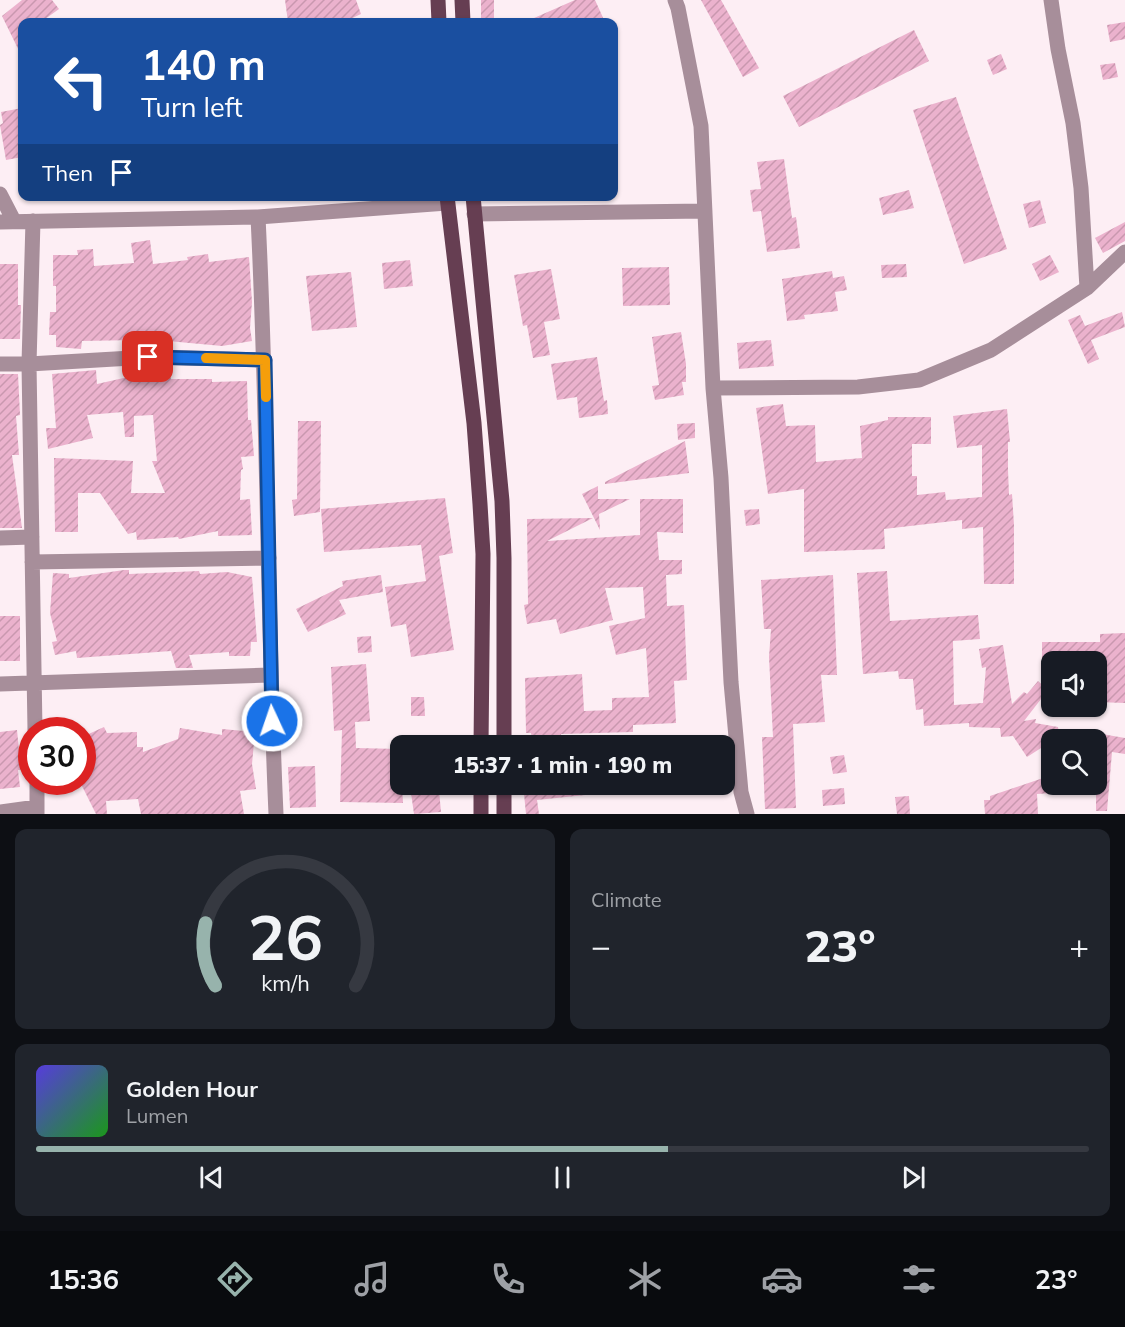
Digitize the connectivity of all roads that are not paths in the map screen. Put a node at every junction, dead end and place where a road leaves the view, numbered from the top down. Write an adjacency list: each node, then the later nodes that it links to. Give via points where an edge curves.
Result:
1 (438, 0): 5 (main road)
2 (462, 0): 6 (main road)
3 (675, 0): 11 (street, via 701,126)
4 (1051, 0): 17 (street, via 1073,123)
5 (439, 18)
6 (463, 18)
7 (0, 194): 14 (street)
8 (436, 201): 13 (street)
9 (447, 201): 26 (main road, via 475,435 483,554)
10 (473, 201): 12 (main road)
11 (705, 212): 12 (street); 21 (street)
12 (474, 214): 27 (main road, via 502,501)
13 (258, 218): 15 (street); 18 (street)
14 (7, 221): 15 (street)
15 (33, 221): 20 (street)
16 (1125, 252): 17 (street)
17 (1087, 288): 21 (street, via 992,350 919,380 858,387)
18 (265, 360): 20 (street, via 148,357); 24 (street)
19 (0, 364): 20 (street)
20 (28, 364): 22 (street)
21 (713, 388): 42 (street, via 731,682 741,792)
22 (32, 537): 23 (street); 25 (street)
23 (0, 538)
24 (269, 558): 25 (street); 28 (street)
25 (32, 562): 30 (street)
26 (481, 641): 27 (main road); 32 (main road)
27 (504, 643): 33 (main road)
28 (270, 675): 30 (street); 39 (street)
29 (0, 684): 30 (street)
30 (34, 684): 31 (street)
31 (35, 717)
32 (481, 735)
33 (504, 735)
34 (37, 795): 37 (street)
35 (481, 795): 40 (main road)
36 (504, 795): 41 (main road)
37 (37, 811): 38 (street)
38 (0, 812)
39 (276, 814)
40 (481, 814)
41 (504, 814)
42 (747, 814)

